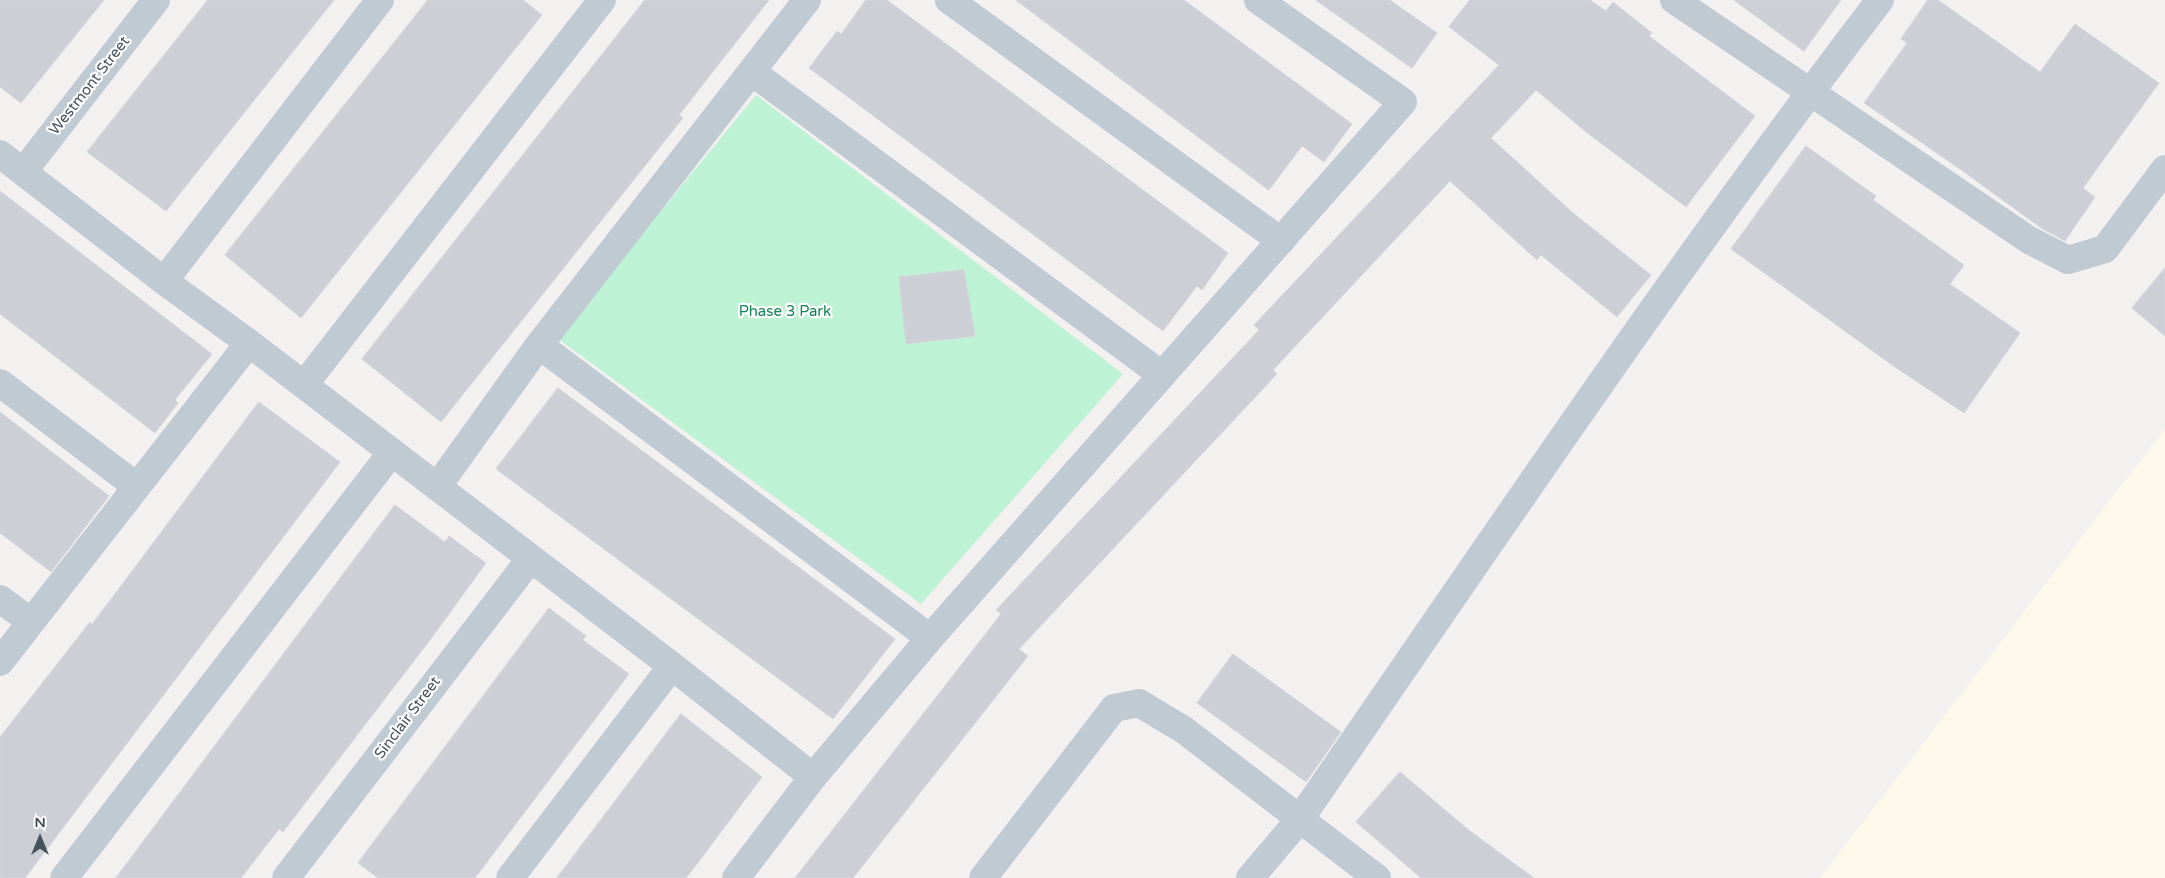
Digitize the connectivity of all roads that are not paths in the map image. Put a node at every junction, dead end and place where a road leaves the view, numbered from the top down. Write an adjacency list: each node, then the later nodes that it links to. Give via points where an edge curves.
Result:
1 (156, 0): 13 (street, Westmont Street)
2 (380, 0): 15 (street)
3 (602, 0): 20 (street)
4 (808, 0): 9 (street)
5 (949, 0): 14 (street)
6 (1258, 0): 14 (street, via 1403,102)
7 (1674, 0): 10 (street)
8 (1880, 0): 10 (street)
9 (752, 72): 17 (street); 18 (street)
10 (1810, 92): 12 (street, via 2029,240 2068,260 2106,249); 31 (street, via 1699,244)
11 (0, 154): 13 (street)
12 (2165, 169)
13 (23, 172): 15 (street)
14 (1281, 241): 18 (street)
15 (164, 281): 16 (street)
16 (249, 343): 20 (street); 22 (street)
17 (539, 345): 23 (street); 27 (street)
18 (1162, 375): 27 (street)
19 (0, 383): 22 (street)
20 (304, 385): 21 (street)
21 (392, 452): 23 (street); 32 (street)
22 (136, 486): 26 (street)
23 (437, 487): 24 (street)
24 (531, 558): 29 (street); 33 (street, Sinclair Street)
25 (0, 599): 26 (street)
26 (30, 621): 28 (street)
27 (930, 638): 30 (street)
28 (0, 662)
29 (672, 666): 30 (street); 34 (street)
30 (813, 778): 35 (street)
31 (1300, 819): 36 (street, via 1184,730 1139,704 1114,708); 37 (street); 38 (street)
32 (64, 878)
33 (286, 878)
34 (510, 878)
35 (736, 878)
36 (984, 878)
37 (1250, 878)
38 (1377, 878)

